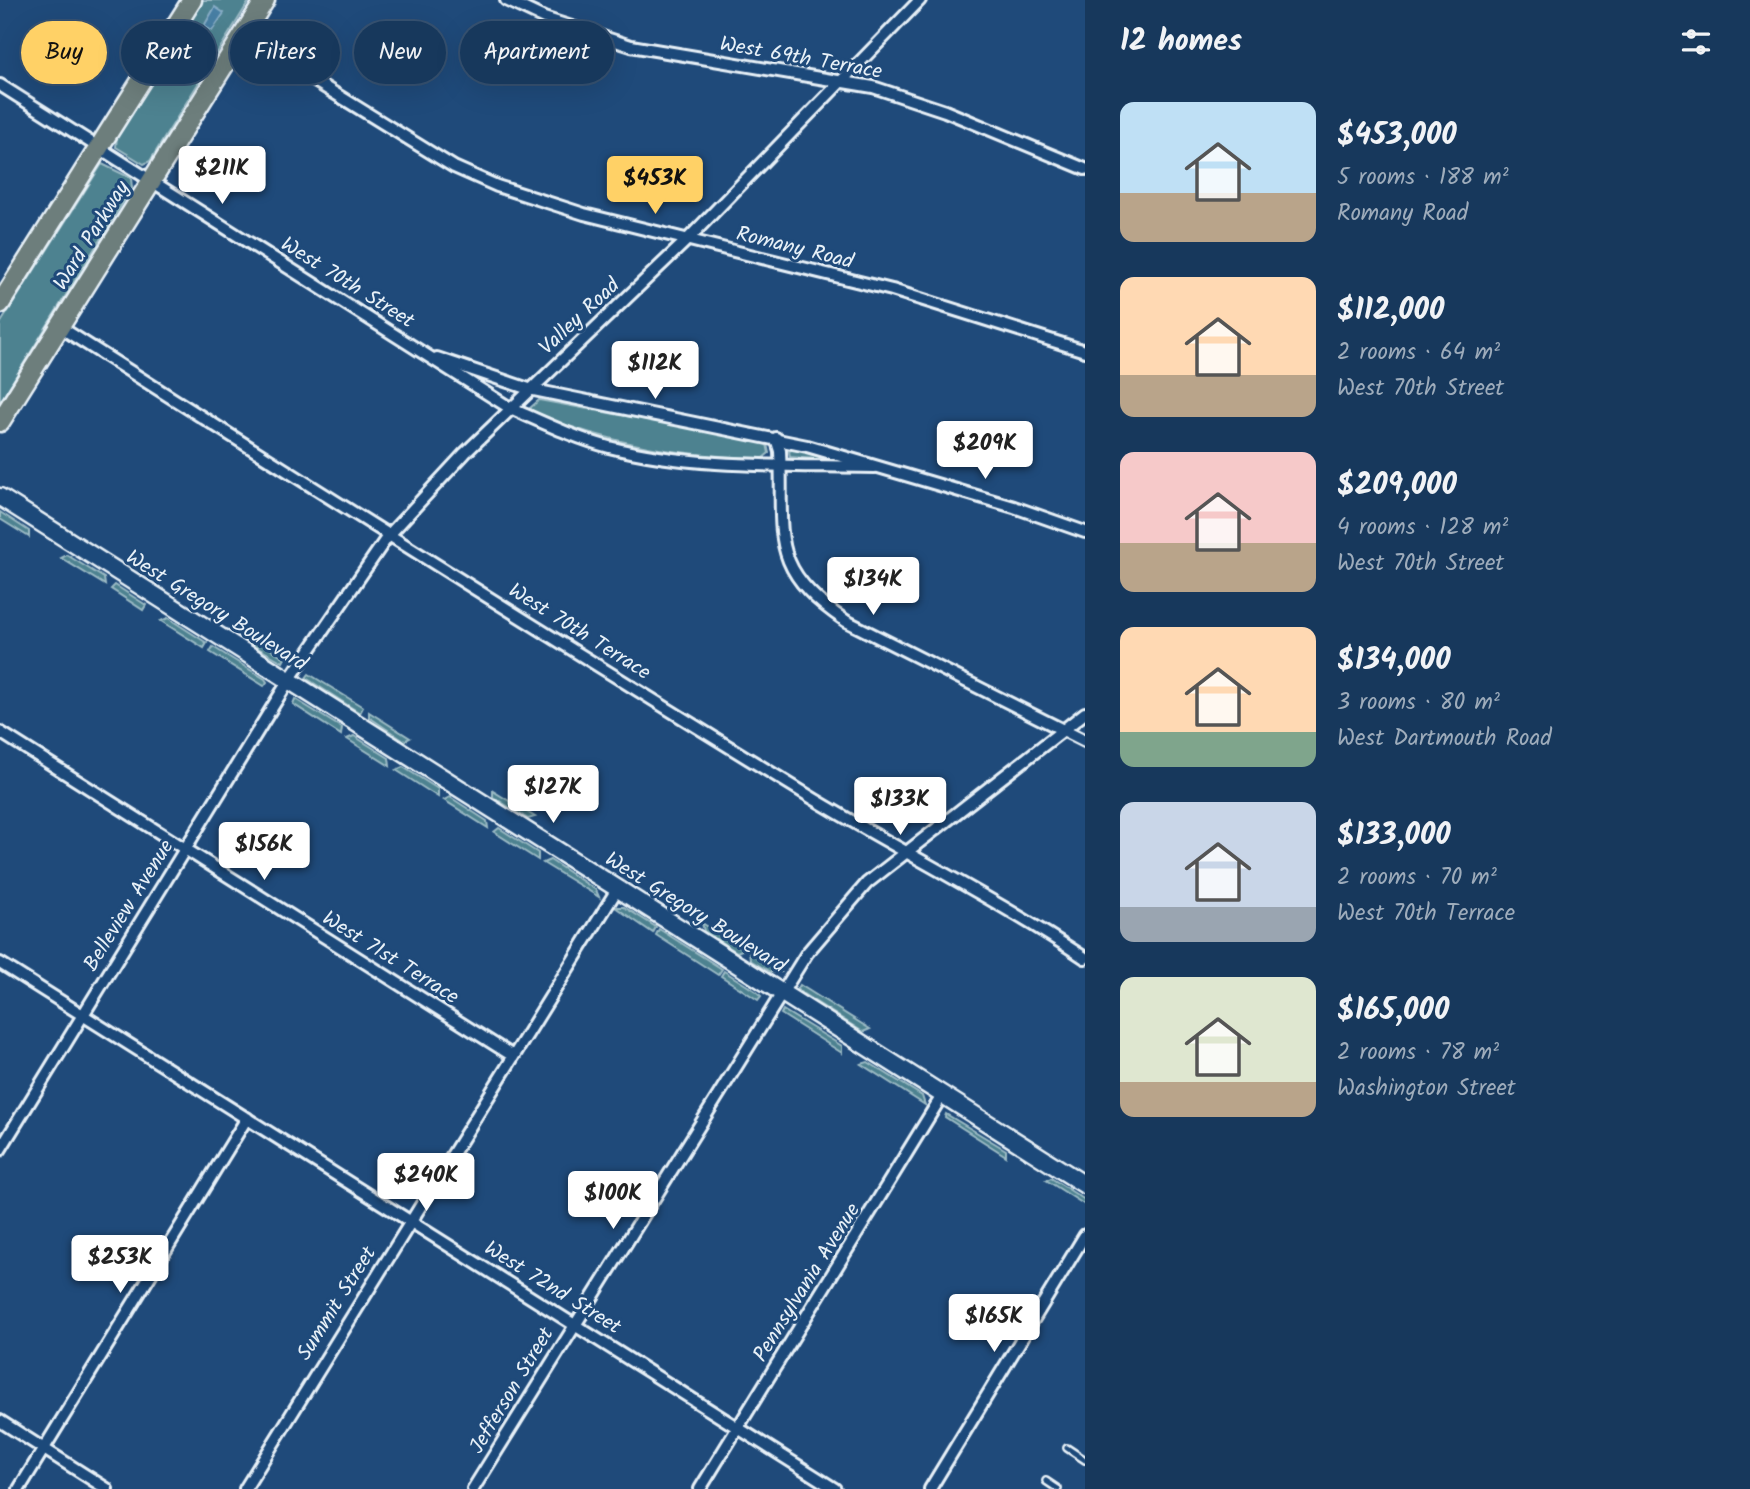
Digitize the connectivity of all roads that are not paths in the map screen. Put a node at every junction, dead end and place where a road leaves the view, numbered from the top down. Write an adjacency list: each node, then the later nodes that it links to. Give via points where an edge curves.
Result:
1 (265, 0): 5 (main road, Ward Parkway)
2 (506, 0): 7 (street, West 69th Terrace, via 557,23 631,46)
3 (920, 0): 7 (street, Valley Road)
4 (188, 2): 10 (main road, Ward Parkway)
5 (252, 21)
6 (230, 55): 12 (main road, Ward Parkway)
7 (843, 80): 11 (street, West 69th Terrace, via 945,111); 13 (street, Valley Road)
8 (320, 84): 13 (street, Romany Road, via 454,167 497,186)
9 (0, 85): 10 (street, West 70th Street)
10 (100, 146): 12 (street, West 70th Street); 14 (main road, Ward Parkway)
11 (1085, 169)
12 (152, 180): 15 (main road, Ward Parkway); 17 (street, West 70th Street)
13 (687, 240): 16 (street, Romany Road, via 892,290); 18 (street, Valley Road)
14 (3, 294)
15 (60, 327): 20 (main road, Ward Parkway); 26 (street, West 70th Terrace)
16 (1085, 351)
17 (427, 355): 18 (street, West 70th Street); 19 (street, West 70th Street)
18 (529, 389): 19 (street, Valley Road); 21 (street, West 70th Street)
19 (510, 408): 22 (street, West 70th Street, via 579,437 630,451 686,460); 26 (street, Valley Road)
20 (0, 422)
21 (776, 438): 22 (street); 23 (street, West 70th Street)
22 (780, 465): 23 (street, West 70th Street); 29 (street, via 782,548 811,595 846,621)
23 (874, 467): 25 (street, West 70th Street, via 1000,502)
24 (0, 497): 27 (main road, West Gregory Boulevard)
25 (1085, 532)
26 (388, 536): 27 (street, Valley Road); 33 (street, West 70th Terrace)
27 (289, 680): 32 (street, Belleview Avenue); 34 (main road, West Gregory Boulevard)
28 (1085, 713): 29 (street, Jefferson Street)
29 (1064, 729): 31 (street); 33 (street, Jefferson Street)
30 (0, 732): 32 (street, West 71st Terrace)
31 (1085, 741)
32 (184, 850): 38 (street, Belleview Avenue); 39 (street, West 71st Terrace)
33 (907, 851): 35 (street, West 70th Terrace); 37 (street, Jefferson Street, via 837,915)
34 (618, 888): 37 (main road, West Gregory Boulevard); 39 (street, Summit Street)
35 (1085, 958)
36 (0, 963): 38 (street, West 72nd Street)
37 (782, 991): 40 (main road, West Gregory Boulevard); 46 (street, Jefferson Street)
38 (82, 1014): 41 (street, West 72nd Street); 42 (street, Belleview Avenue)
39 (513, 1056): 44 (street, Summit Street)
40 (943, 1094): 43 (main road, West Gregory Boulevard); 48 (street, Pennsylvania Avenue)
41 (247, 1118): 44 (street, West 72nd Street); 50 (street)
42 (0, 1150)
43 (1085, 1185)
44 (409, 1221): 46 (street, West 72nd Street); 55 (street, Summit Street)
45 (1085, 1235): 59 (street)
46 (574, 1324): 48 (street, West 72nd Street); 56 (street, Jefferson Street)
47 (0, 1421): 50 (street)
48 (739, 1427): 57 (street, Pennsylvania Avenue); 58 (street, West 72nd Street)
49 (1067, 1448): 51 (lane)
50 (44, 1449): 53 (street); 54 (street)
51 (1085, 1460)
52 (1046, 1481): 60 (lane)
53 (19, 1489)
54 (107, 1489)
55 (245, 1489)
56 (473, 1489)
57 (701, 1489)
58 (835, 1489)
59 (930, 1489)
60 (1058, 1489)

